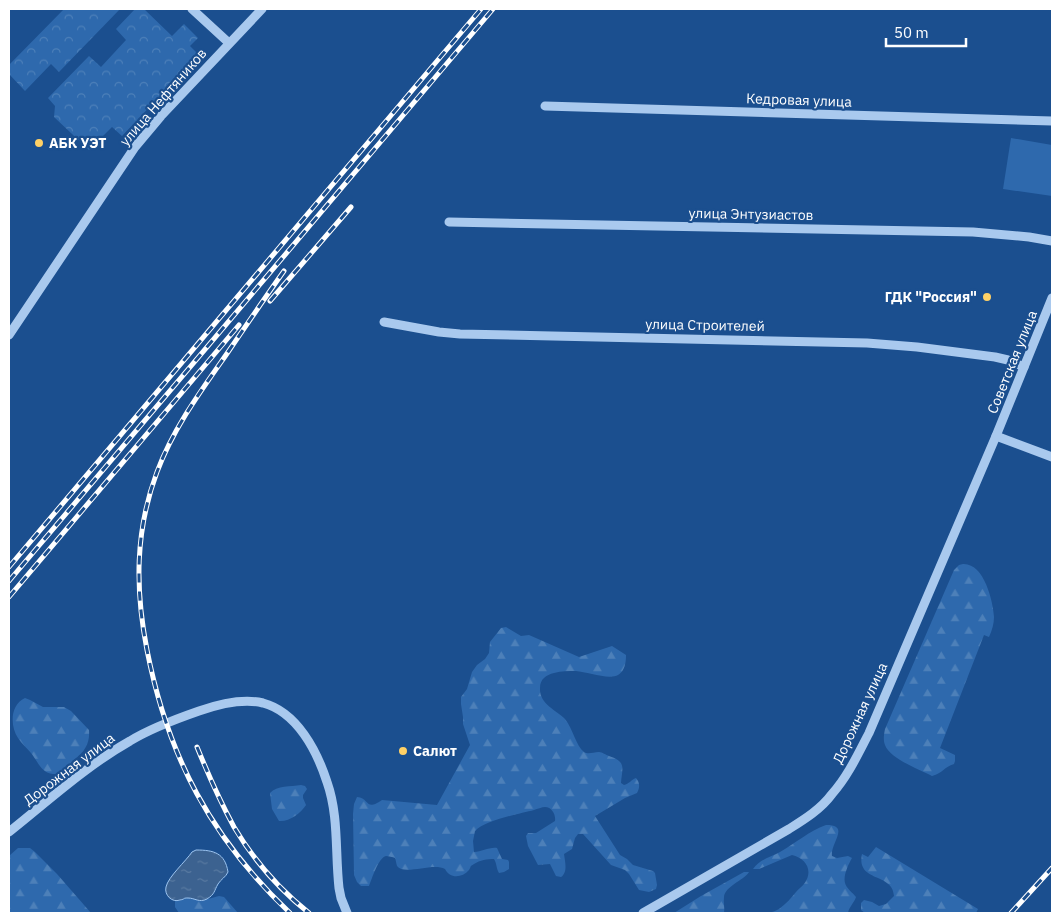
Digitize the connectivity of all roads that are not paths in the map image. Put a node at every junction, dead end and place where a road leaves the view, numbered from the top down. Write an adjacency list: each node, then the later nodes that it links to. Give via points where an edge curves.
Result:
1 (192, 9): 3 (street)
2 (262, 9): 3 (street, улица Нефтяников)
3 (229, 43): 10 (street, улица Нефтяников, via 135,147)
4 (545, 106): 5 (street, Кедровая улица)
5 (1052, 121)
6 (450, 222): 7 (street, улица Энтузиастов, via 973,232)
7 (1052, 241)
8 (1052, 298): 11 (street, Советская улица)
9 (384, 322): 11 (street, улица Строителей, via 460,334 892,345 995,357)
10 (9, 335)
11 (1024, 367): 12 (street, Советская улица)
12 (996, 436): 13 (street); 16 (street, Дорожная улица, via 869,733 832,794 790,830)
13 (1052, 457)
14 (9, 832): 15 (street, Дорожная улица, via 131,740 207,708 237,702 263,703 284,714 300,730 324,772 335,820 339,888)
15 (347, 913)
16 (643, 913)

